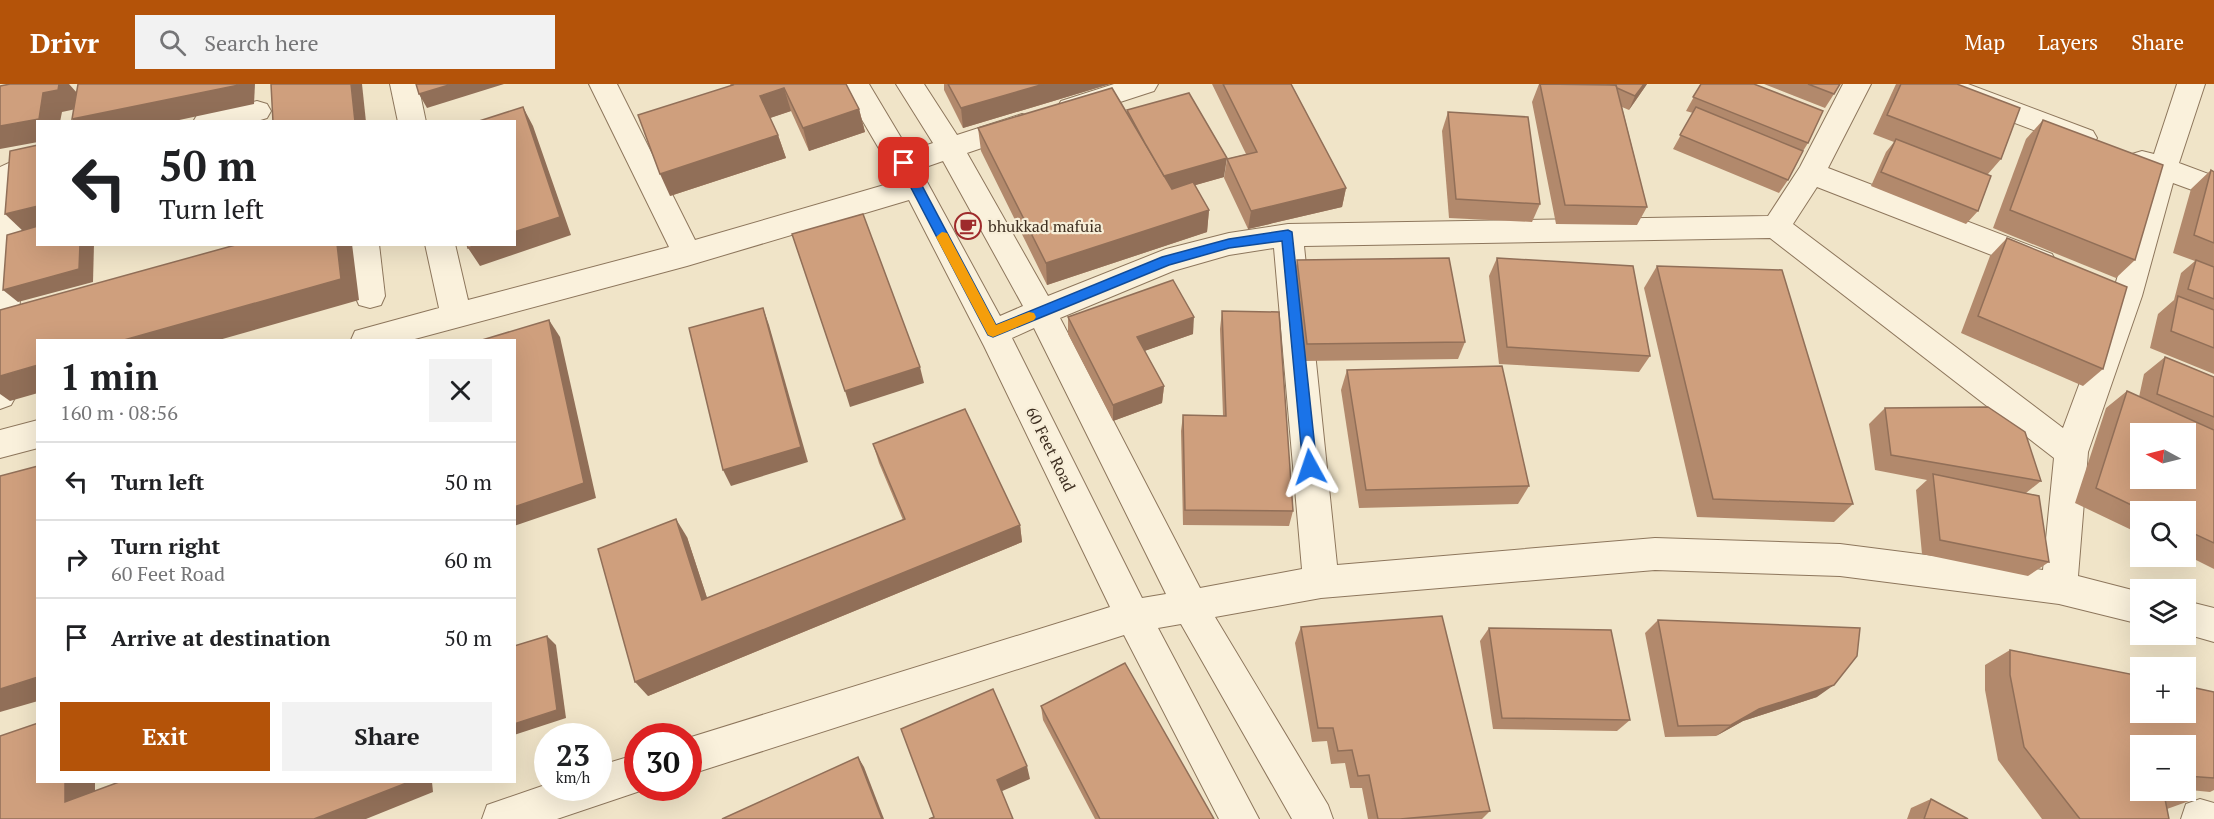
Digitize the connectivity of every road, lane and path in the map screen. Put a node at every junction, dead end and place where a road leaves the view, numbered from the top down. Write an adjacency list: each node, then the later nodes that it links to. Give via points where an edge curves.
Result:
1 (404, 84): 11 (street)
2 (603, 84): 22 (street)
3 (855, 84): 16 (street, 60 Feet Road)
4 (910, 84): 12 (street)
5 (1144, 84): 12 (street)
6 (1857, 84): 15 (street)
7 (1940, 84): 14 (street)
8 (2191, 84): 14 (street)
9 (257, 111): 10 (street)
10 (216, 120)
11 (412, 120)
12 (951, 147): 16 (street); 25 (street)
13 (12, 162): 28 (street)
14 (2163, 169): 17 (street); 34 (street, via 2116,292)
15 (1811, 172): 18 (street); 23 (street)
16 (910, 175): 22 (street); 29 (street, 60 Feet Road)
17 (2214, 187)
18 (1776, 227): 19 (street); 34 (street)
19 (1288, 235): 25 (street, via 1229,244 1166,261); 35 (street)
20 (364, 246): 24 (street)
21 (440, 246): 26 (street)
22 (687, 254): 26 (street)
23 (2061, 270)
24 (370, 296)
25 (1040, 312): 29 (street); 37 (street)
26 (456, 315): 30 (street)
27 (33, 317): 28 (street)
28 (3, 325): 31 (street)
29 (993, 332): 39 (street, 60 Feet Road)
30 (370, 339)
31 (0, 396)
32 (36, 435): 33 (street)
33 (0, 444)
34 (2071, 452): 36 (street)
35 (1321, 582): 36 (street, via 1655,554 1840,560); 37 (street)
36 (2059, 588): 38 (street)
37 (1190, 606): 39 (street); 46 (street)
38 (2130, 606)
39 (1133, 616): 42 (street); 45 (street, 60 Feet Road)
40 (2196, 620): 41 (street)
41 (2214, 624)
42 (702, 753)
43 (554, 801): 44 (street)
44 (501, 819)
45 (1240, 819)
46 (1314, 819)

